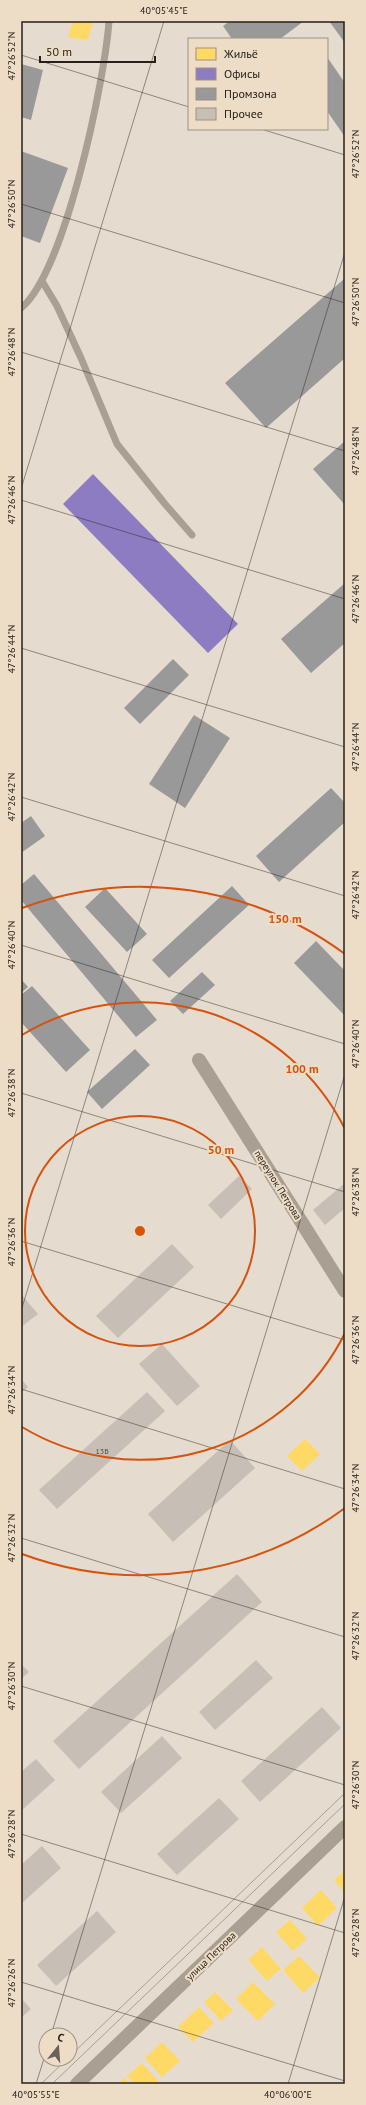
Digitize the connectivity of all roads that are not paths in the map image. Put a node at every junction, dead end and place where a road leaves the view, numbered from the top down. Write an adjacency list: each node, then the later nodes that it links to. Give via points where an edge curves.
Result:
1 (109, 21): 2 (lane, via 90,127 69,216)
2 (42, 281): 3 (lane); 4 (lane, via 78,351 117,444)
3 (21, 308)
4 (192, 535)
5 (199, 1060): 6 (street, переулок Петрова)
6 (345, 1291)
7 (345, 1827): 8 (street, улица Петрова)
8 (77, 2084)

